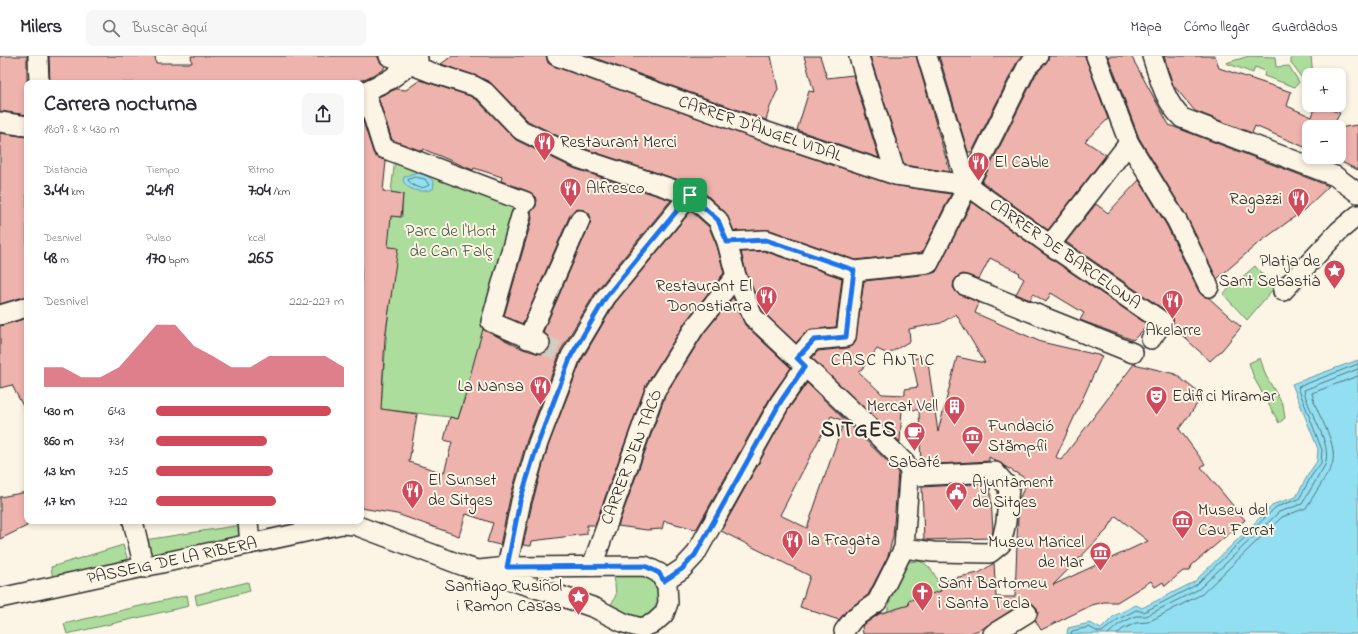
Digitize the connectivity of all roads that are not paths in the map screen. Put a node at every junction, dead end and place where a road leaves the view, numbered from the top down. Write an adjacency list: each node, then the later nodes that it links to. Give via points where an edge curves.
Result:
1 (38, 56): 10 (street)
2 (389, 56): 9 (street)
3 (557, 56): 16 (street, CARRER D'ÀNGEL VIDAL, via 760,130)
4 (927, 56): 17 (street)
5 (1038, 56): 17 (street, via 1027,67)
6 (1096, 56): 15 (street)
7 (1152, 56): 18 (street, via 1166,96 1182,118 1335,176)
8 (859, 57): 16 (street)
9 (416, 60): 11 (street, via 389,80); 19 (street, via 485,92 521,130 578,158)
10 (39, 80)
11 (364, 92)
12 (364, 95): 21 (street, via 382,148 524,210 491,322 534,341)
13 (0, 122): 14 (street)
14 (24, 126)
15 (1129, 143): 23 (street); 26 (street, via 1177,221)
16 (896, 175): 17 (street, CARRER D'ÀNGEL VIDAL)
17 (967, 185): 23 (street, CARRER DE BARCELONA); 24 (street, via 929,263)
18 (1358, 193)
19 (690, 195): 22 (street, via 718,220); 41 (street, via 606,297 569,355 523,494)
20 (1358, 215): 28 (street, via 1339,231)
21 (580, 220)
22 (727, 242): 24 (street, via 766,240); 25 (street)
23 (1050, 245): 31 (street, CARRER DE BARCELONA, via 1163,322)
24 (854, 270): 33 (street, via 846,337 814,340)
25 (736, 276): 33 (street, via 753,317); 40 (street, CARRER D'EN TACÓ, via 695,327 655,391)
26 (1207, 284)
27 (964, 285): 32 (street)
28 (1283, 292)
29 (24, 308): 30 (street)
30 (0, 315)
31 (1151, 339)
32 (1132, 353)
33 (801, 362): 34 (street, via 904,462); 44 (street, via 695,555 682,569)
34 (914, 476): 39 (street, via 909,478); 39 (street, via 995,472 1009,488 1006,522 1001,544 990,553 933,552)
35 (134, 524): 42 (street)
36 (248, 524): 38 (street)
37 (327, 524): 38 (street, PASSEIG DE LA RIBERA); 43 (street, PASSEIG DE LA RIBERA, via 355,525)
38 (250, 544): 42 (street, PASSEIG DE LA RIBERA)
39 (904, 548): 47 (street, via 877,602)
40 (592, 566): 41 (street, PASSEIG DE LA RIBERA); 44 (street, PASSEIG DE LA RIBERA, via 645,566 659,573)
41 (507, 567): 43 (street, PASSEIG DE LA RIBERA)
42 (144, 568): 45 (street, PASSEIG DE LA RIBERA)
43 (479, 570): 44 (street, PASSEIG DE LA RIBERA, via 596,608 624,623 641,628 654,623 664,614 668,603 667,585)
44 (664, 581)
45 (0, 598)
46 (1027, 613): 48 (street)
47 (840, 630)
48 (993, 634)

